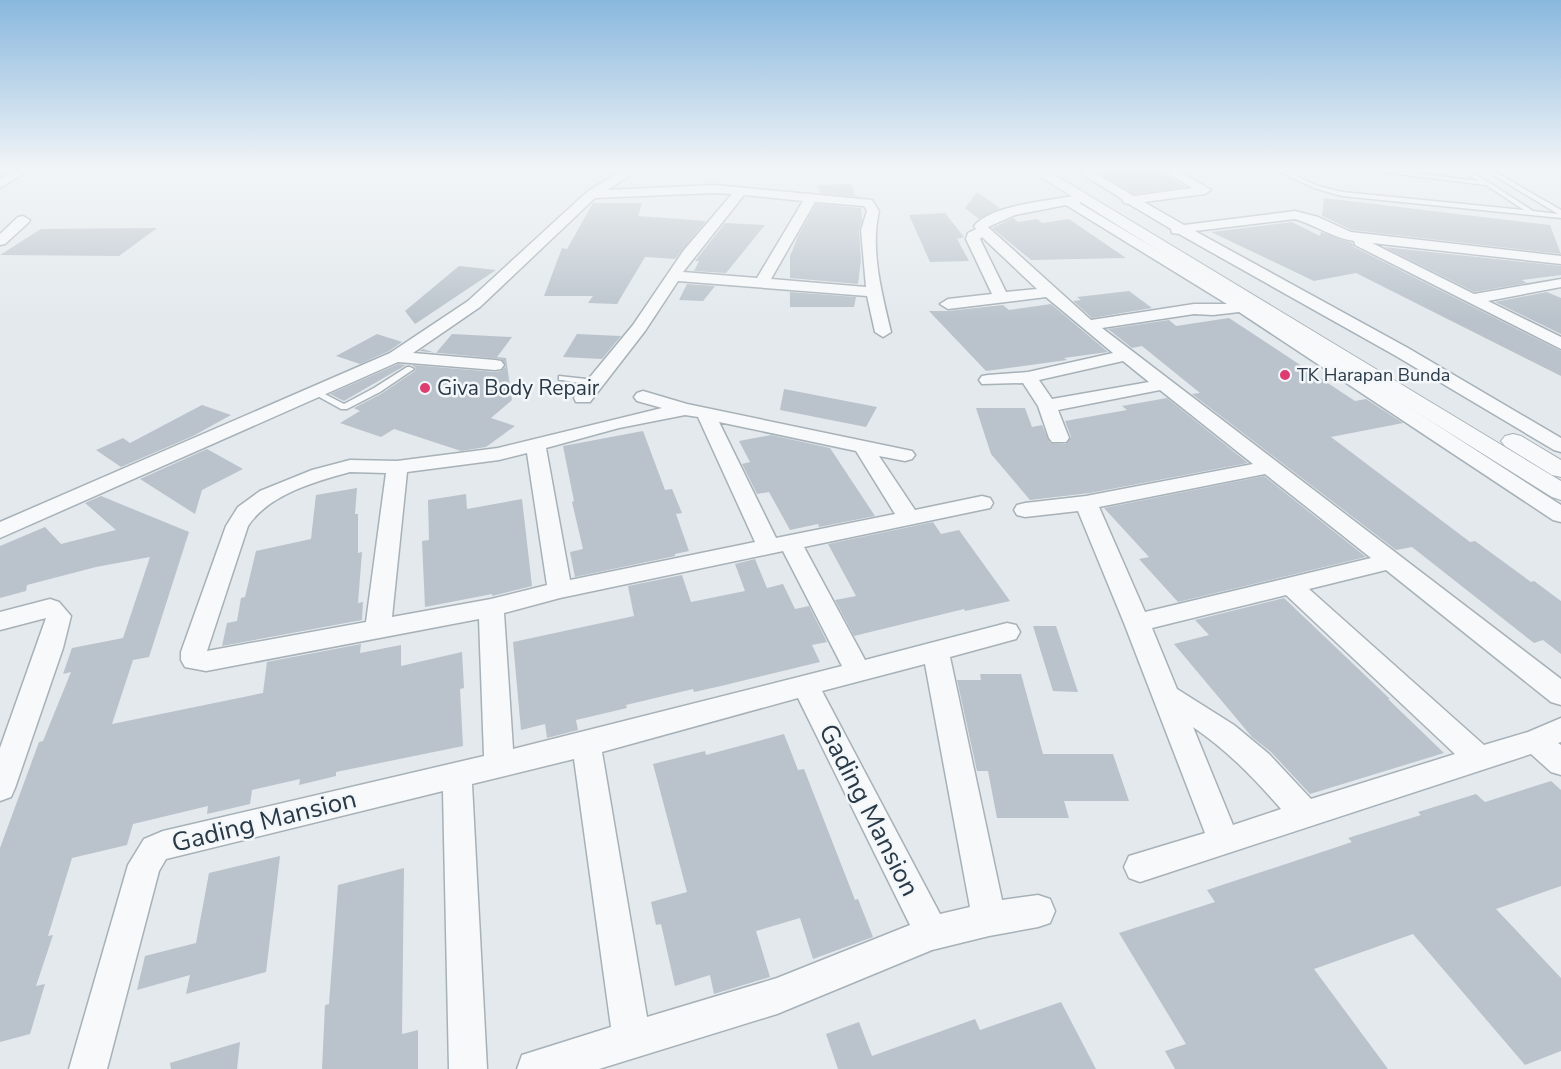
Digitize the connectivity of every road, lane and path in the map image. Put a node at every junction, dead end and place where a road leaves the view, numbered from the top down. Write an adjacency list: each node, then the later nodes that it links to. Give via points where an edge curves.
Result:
1 (565, 219): 33 (street, via 474,304)
2 (718, 219): 20 (street)
3 (799, 219): 21 (street)
4 (871, 219): 23 (street, via 868,230)
5 (992, 219): 13 (street, via 983,223)
6 (1118, 219): 27 (street)
7 (1128, 219): 14 (street)
8 (1165, 219): 12 (street)
9 (1251, 219): 12 (street)
10 (1309, 219): 15 (street)
11 (23, 220): 16 (street)
12 (1181, 229): 14 (street); 46 (street)
13 (983, 231): 24 (street); 25 (street, via 973,236)
14 (1161, 234): 27 (street)
15 (1348, 236): 17 (street); 18 (street)
16 (0, 241)
17 (1414, 243): 18 (street); 19 (street)
18 (1374, 249): 26 (street)
19 (1560, 260)
20 (675, 276): 21 (street); 38 (street)
21 (762, 282): 23 (street)
22 (1561, 283): 26 (street)
23 (874, 292): 30 (street)
24 (1049, 292): 25 (street); 29 (street)
25 (1001, 297): 28 (street)
26 (1472, 299): 31 (street)
27 (1253, 300): 29 (street, via 1213,310 1194,309); 51 (street); 52 (street); 56 (street, via 1386,403)
28 (948, 304)
29 (1088, 325): 32 (street)
30 (883, 332)
31 (1561, 344)
32 (1127, 355): 35 (street); 39 (street)
33 (403, 363): 34 (street); 58 (street, via 316,393)
34 (495, 365)
35 (1028, 377): 37 (street); 42 (street)
36 (562, 378): 38 (lane)
37 (988, 380)
38 (595, 383): 41 (street)
39 (1166, 384): 42 (street); 50 (street)
40 (643, 397): 43 (street)
41 (583, 398)
42 (1047, 406): 44 (street)
43 (695, 412): 45 (street, via 617,423); 47 (street); 59 (street)
44 (1059, 438)
45 (536, 445): 49 (street, via 460,461); 62 (street)
46 (1561, 446)
47 (864, 447): 48 (street); 57 (street)
48 (905, 455)
49 (397, 467): 66 (street); 66 (street, via 350,466 320,474 268,496 246,512 237,526 194,660)
50 (1270, 467): 54 (street); 60 (street)
51 (1561, 470)
52 (1561, 492)
53 (982, 503): 57 (street)
54 (1086, 503): 55 (street); 65 (street)
55 (1025, 510)
56 (1561, 515)
57 (909, 518): 59 (street)
58 (0, 531)
59 (779, 545): 62 (street); 69 (street)
60 (1391, 561): 61 (street); 71 (street)
61 (1290, 585): 65 (street); 75 (street)
62 (560, 590): 63 (street)
63 (491, 608): 66 (street); 76 (street)
64 (0, 621): 79 (street, via 50,608 59,616)
65 (1137, 623): 72 (street)
66 (378, 630)
67 (1008, 632): 68 (street, Gading Mansion)
68 (936, 652): 69 (street, Gading Mansion); 84 (street)
69 (858, 672): 70 (street, Gading Mansion)
70 (806, 686): 74 (street, Gading Mansion); 85 (street, Gading Mansion)
71 (1561, 694)
72 (1166, 696): 80 (street, via 1201,717 1251,756); 81 (street)
73 (1549, 735): 75 (street); 77 (street)
74 (586, 744): 76 (street, Gading Mansion); 86 (street)
75 (1480, 760): 80 (street)
76 (499, 763): 78 (street, Gading Mansion)
77 (1561, 763)
78 (457, 773): 88 (street, Gading Mansion, via 155,849 144,865); 89 (street)
79 (1, 782)
80 (1305, 814): 81 (street)
81 (1224, 842): 82 (street)
82 (1140, 867)
83 (1038, 911): 84 (street)
84 (989, 919): 85 (street)
85 (932, 933): 86 (street, via 777,996)
86 (632, 1040): 87 (street)
87 (544, 1068)
88 (88, 1069)
89 (468, 1069)

